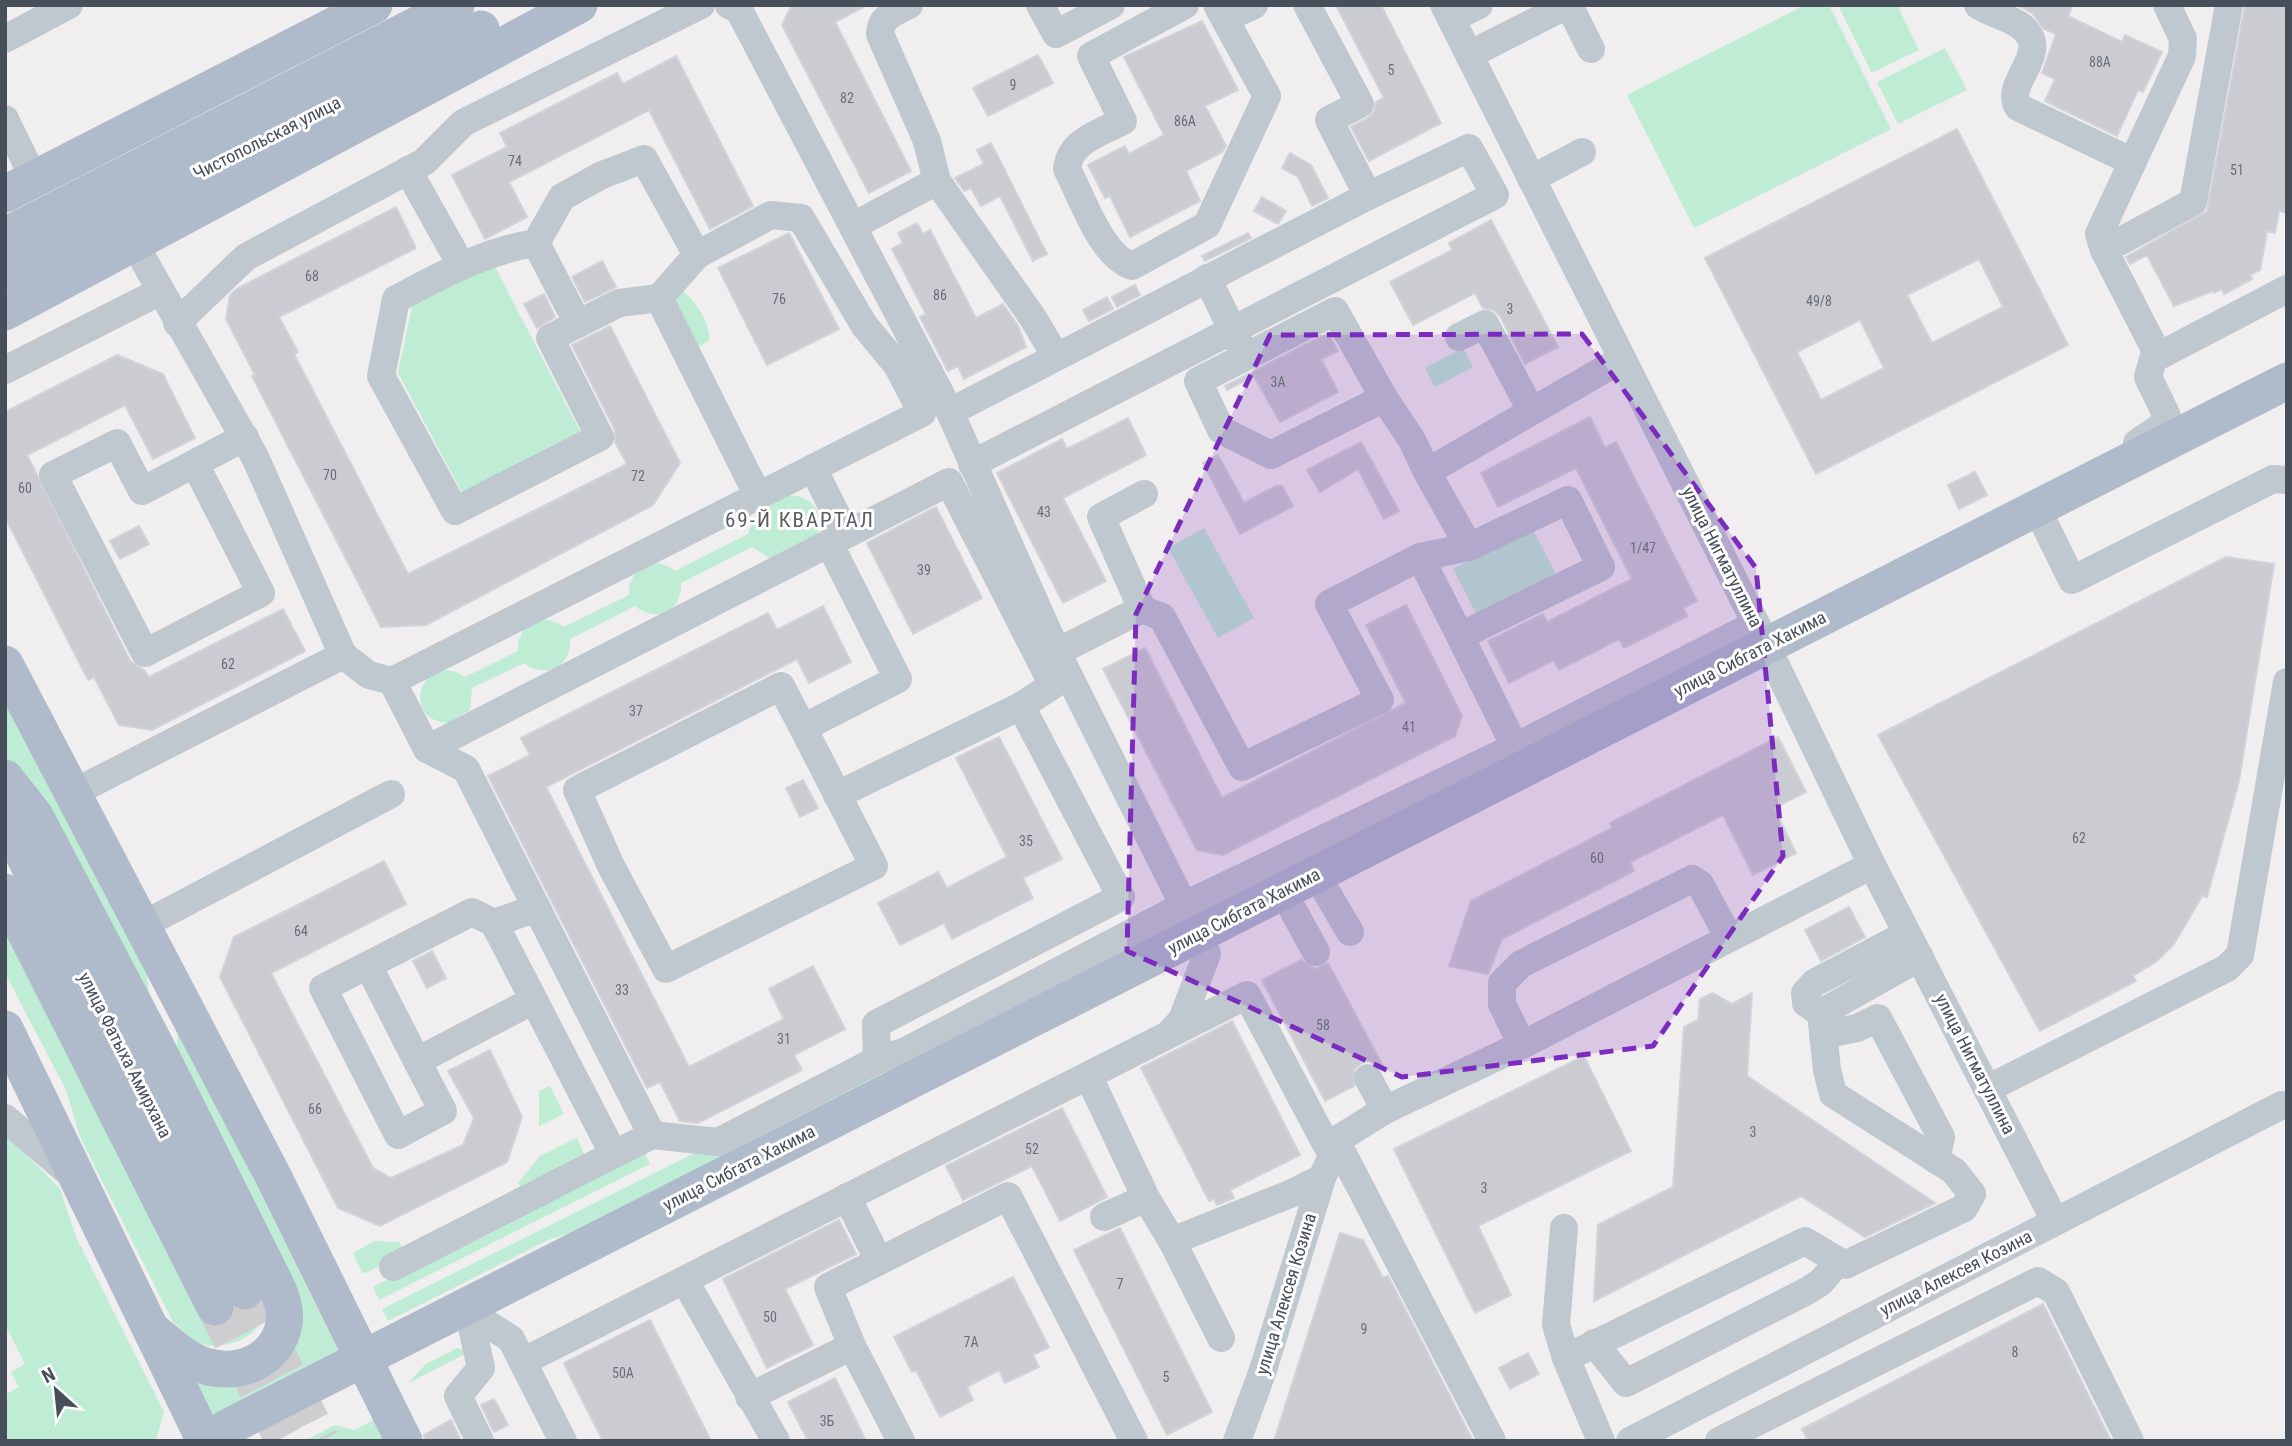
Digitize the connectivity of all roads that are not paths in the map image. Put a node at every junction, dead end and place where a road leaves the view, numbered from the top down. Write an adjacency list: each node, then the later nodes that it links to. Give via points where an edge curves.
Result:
1 (69, 5): 22 (street)
2 (374, 5): 32 (main road)
3 (456, 5): 35 (main road, Чистопольская улица)
4 (529, 5): 35 (main road, Чистопольская улица)
5 (579, 5): 36 (main road)
6 (701, 5): 29 (street, via 463,123 424,162)
7 (729, 5): 34 (street, via 739,10)
8 (909, 5): 31 (street, via 890,15 880,26 880,34 927,141)
9 (1040, 5): 10 (street, via 1056,34)
10 (1111, 5)
11 (1185, 5): 20 (street, via 1091,56 1124,121 1075,146 1068,158 1068,169 1110,252 1132,266 1207,225 1267,96)
12 (1254, 5): 20 (street)
13 (1307, 5): 33 (street, via 1360,104 1329,120)
14 (1479, 5): 21 (street)
15 (1525, 5): 21 (street)
16 (1568, 5): 21 (street); 23 (street)
17 (1978, 5): 27 (street, via 2022,28 2031,41 2031,58 2015,92 2018,107)
18 (2168, 5): 27 (street, via 2184,50)
19 (2229, 5): 38 (street, via 2193,202)
20 (1222, 12)
21 (1456, 30): 28 (street, улица Нигматуллина)
22 (5, 39)
23 (1591, 48)
24 (5, 119): 32 (street)
25 (5, 150): 32 (street)
26 (1582, 152): 28 (street)
27 (2133, 162): 38 (street, via 2099,234)
28 (1526, 169): 30 (street); 54 (street, улица Нигматуллина)
29 (408, 170): 40 (street); 47 (street, via 246,257)
30 (1485, 176): 33 (street, via 1469,148); 49 (street, via 1495,195)
31 (937, 181): 34 (street); 51 (street)
32 (21, 186)
33 (1368, 196): 42 (street)
34 (855, 225): 60 (street)
35 (27, 236): 41 (main road, Чистопольская улица)
36 (134, 243): 44 (street); 46 (main road)
37 (536, 243): 39 (street, via 562,197 644,159); 40 (street, via 506,248); 48 (street)
38 (2104, 250): 52 (street)
39 (697, 255): 45 (street); 65 (street, via 771,215 801,218 864,325 897,365 922,413)
40 (461, 265): 48 (street, via 396,299 381,376 455,511 600,437 550,338)
41 (5, 271)
42 (1207, 278): 49 (street); 51 (street)
43 (2287, 289): 52 (street)
44 (161, 291): 47 (street); 55 (street)
45 (659, 298): 48 (street, via 619,303); 69 (street)
46 (5, 312)
47 (177, 323): 62 (street)
48 (578, 324)
49 (1232, 330): 53 (street); 64 (street)
50 (1459, 337): 59 (street, via 1485,324)
51 (1055, 355): 60 (street)
52 (2158, 355): 61 (street, via 2148,377)
53 (1245, 356): 57 (street, via 1335,311); 57 (street, via 1198,381 1221,429 1271,454)
54 (1622, 359): 59 (street); 76 (street, улица Нигматуллина)
55 (5, 370)
56 (2287, 379): 61 (street, via 2255,382 2180,419); 70 (main road, улица Сибгата Хакима)
57 (1384, 398): 66 (street)
58 (2287, 400): 70 (main road, улица Сибгата Хакима)
59 (1531, 410): 66 (street)
60 (950, 412): 64 (street)
61 (2167, 416): 70 (street, via 2162,429 2053,486)
62 (245, 437): 63 (street); 78 (street)
63 (195, 464): 63 (street, via 142,491 117,443 53,475 145,653 261,593)
64 (972, 464): 77 (street)
65 (813, 468): 69 (street); 71 (street)
66 (1427, 472): 72 (street)
67 (2287, 480): 70 (street, via 2273,479 2072,580)
68 (1144, 494): 74 (street, via 1101,517)
69 (758, 496): 81 (street)
70 (2032, 521): 76 (main road, улица Сибгата Хакима)
71 (837, 539): 82 (street, via 949,482 1053,685); 83 (street, via 898,679); 85 (street)
72 (1469, 547): 73 (street); 75 (street, via 1568,500 1601,567)
73 (1420, 557): 74 (street, via 1329,604 1380,700 1242,767 1162,617); 75 (street)
74 (1142, 609): 77 (street)
75 (1460, 636): 84 (street)
76 (1766, 645): 84 (street); 91 (street, улица Нигматуллина); 93 (main road, улица Сибгата Хакима); 98 (main road, улица Сибгата Хакима)
77 (1057, 652): 98 (street)
78 (344, 655): 81 (street); 87 (street)
79 (5, 664): 87 (main road)
80 (2287, 682): 115 (street, via 2240,955 2227,968)
81 (392, 700): 85 (street)
82 (1021, 706): 89 (street); 111 (street, via 1121,897 876,1024)
83 (803, 728): 89 (street); 89 (street, via 781,686 577,790 666,969 874,866)
84 (1516, 747): 98 (street)
85 (428, 749): 94 (street, via 466,769)
86 (5, 778): 110 (main road, via 35,816)
87 (73, 793): 97 (main road)
88 (391, 794): 97 (street)
89 (837, 795)
90 (5, 818): 92 (main road, улица Фатыха Амирхана, via 230,1299)
91 (1872, 865): 100 (street); 101 (street, улица Нигматуллина)
92 (5, 892)
93 (1328, 893): 95 (main road, улица Сибгата Хакима); 99 (street)
94 (537, 908): 96 (street); 119 (street)
95 (1293, 910): 98 (main road, улица Сибгата Хакима); 102 (street)
96 (494, 923): 103 (street, via 472,912); 105 (street)
97 (143, 925): 104 (main road)
98 (1196, 931): 108 (street, via 1182,1020); 111 (street); 136 (main road, улица Сибгата Хакима); 144 (main road, улица Сибгата Хакима)
99 (1350, 932)
100 (1729, 938): 109 (street); 109 (street, via 1700,884 1692,879 1521,964 1502,983 1502,1004)
101 (1914, 946): 106 (street); 115 (street, улица Нигматуллина)
102 (1316, 952)
103 (368, 965): 112 (street); 112 (street, via 323,988 398,1135 443,1111)
104 (172, 981): 110 (main road); 144 (main road)
105 (532, 1001): 112 (street); 121 (street)
106 (1822, 1024): 122 (street, via 1833,1094); 122 (street, via 1857,1028 1878,1018 1941,1137)
107 (5, 1029): 123 (main road)
108 (1172, 1042): 113 (street); 120 (street, via 1247,995 1316,1127)
109 (1522, 1045): 117 (street)
110 (157, 1048): 137 (main road, via 272,1277 284,1324 269,1354 258,1363 223,1369 204,1366)
111 (877, 1060): 119 (street, via 718,1142)
112 (417, 1061)
113 (1089, 1077): 125 (street); 126 (street)
114 (1368, 1078): 117 (street)
115 (1987, 1089): 128 (street, улица Нигматуллина)
116 (2282, 1105): 128 (street, улица Алексея Козина)
117 (1385, 1110): 120 (street, via 1339,1138)
118 (5, 1118): 123 (street)
119 (652, 1135): 121 (street)
120 (1333, 1148): 124 (street, улица Алексея Козина); 155 (street, via 1343,1154)
121 (613, 1153): 133 (street)
122 (1936, 1160): 132 (street, via 1954,1171 1972,1194 1964,1208 1845,1265)
123 (75, 1178): 137 (main road)
124 (1321, 1178): 130 (street); 154 (street, улица Алексея Козина)
125 (847, 1198): 131 (street); 134 (street)
126 (1146, 1198): 127 (street); 130 (street)
127 (1104, 1217)
128 (2055, 1221): 135 (street, улица Алексея Козина)
129 (1564, 1228): 142 (street, via 1556,1325)
130 (1172, 1241): 138 (street)
131 (879, 1261): 141 (street, via 828,1287); 153 (street, via 1007,1196)
132 (1839, 1261): 139 (street, via 1805,1241); 139 (street, via 1807,1291 1626,1383)
133 (394, 1268)
134 (685, 1281): 143 (street, via 579,1344); 145 (street)
135 (1893, 1305): 140 (street); 157 (street, улица Алексея Козина)
136 (477, 1324): 143 (street, via 511,1339); 144 (main road, улица Сибгата Хакима); 149 (street, via 481,1368 458,1396)
137 (152, 1330): 146 (main road)
138 (1221, 1338)
139 (1594, 1343): 142 (street)
140 (1913, 1343): 158 (street); 159 (street, via 2038,1281 2056,1292)
141 (852, 1346): 145 (street); 152 (street)
142 (1566, 1358): 156 (street)
143 (524, 1361): 150 (street)
144 (369, 1367): 146 (main road, улица Сибгата Хакима); 147 (main road, улица Сибгата Хакима); 148 (main road)
145 (749, 1397): 151 (street)
146 (204, 1440)
147 (242, 1441)
148 (404, 1441)
149 (480, 1441)
150 (563, 1441)
151 (776, 1441)
152 (901, 1441)
153 (1133, 1441)
154 (1237, 1441)
155 (1492, 1441)
156 (1601, 1441)
157 (1630, 1441)
158 (1719, 1441)
159 (2130, 1441)

